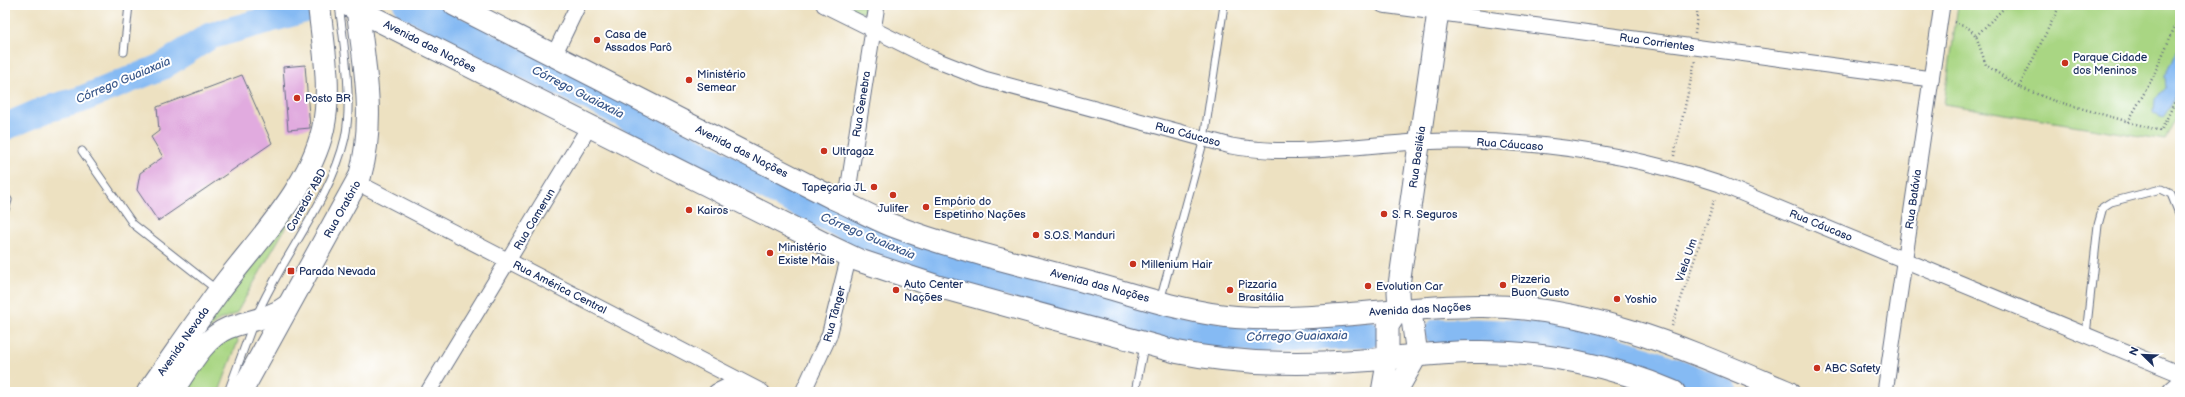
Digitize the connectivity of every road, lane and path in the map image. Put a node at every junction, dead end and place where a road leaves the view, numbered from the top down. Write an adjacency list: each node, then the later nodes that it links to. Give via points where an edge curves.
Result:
1 (129, 5): 19 (lane)
2 (319, 5): 39 (main road, via 327,97 316,152 305,178)
3 (455, 5): 20 (main road, Avenida das Nações)
4 (578, 5): 20 (street)
5 (824, 5): 16 (street, Rua Cáucaso)
6 (877, 5): 16 (street, Rua Genebra)
7 (1224, 5): 26 (lane)
8 (1383, 5): 13 (street, Rua Corrientes)
9 (1698, 5): 18 (path)
10 (2006, 5): 17 (path)
11 (2060, 5): 22 (path)
12 (351, 6): 25 (main road, Avenida das Nações); 30 (main road, Rua Oratório, via 369,121 367,150); 42 (lane, Corredor ABD, via 347,125 343,146 332,177 270,286)
13 (1439, 9): 18 (street, Rua Corrientes); 27 (street, Rua Basiléia)
14 (1941, 12): 17 (path, via 1970,29); 21 (street, Rua Batávia)
15 (2180, 15): 24 (path, via 2152,79)
16 (873, 31): 26 (street, Rua Cáucaso, via 984,79); 33 (street, Rua Genebra)
17 (1976, 36): 22 (path, via 1986,65)
18 (1695, 47): 21 (street, Rua Corrientes); 29 (path)
19 (124, 52)
20 (554, 55): 33 (main road, Avenida das Nações)
21 (1931, 79): 37 (street, Rua Batávia)
22 (2019, 87): 24 (path, via 2052,100)
23 (2180, 91): 24 (path, via 2161,131)
24 (2128, 122)
25 (589, 127): 36 (main road, Avenida das Nações); 38 (street, Rua Camerun)
26 (1204, 139): 27 (street, Rua Cáucaso, via 1250,149 1276,151); 40 (lane)
27 (1419, 142): 29 (street, Rua Cáucaso, via 1514,142); 43 (street, Rua Basiléia)
28 (82, 151): 39 (lane, via 133,224)
29 (1671, 168): 31 (street, Rua Cáucaso)
30 (358, 183): 38 (street, Rua América Central); 41 (main road, Rua Oratório)
31 (1720, 184): 37 (street, Rua Cáucaso); 46 (path, Viela Um)
32 (5, 197): 34 (lane, via 8,200)
33 (846, 204): 40 (main road, Avenida das Nações, via 890,224 938,241)
34 (5, 210)
35 (2180, 216): 44 (lane, via 2172,194 2161,189 2111,202 2102,207)
36 (848, 256): 47 (main road, Avenida das Nações, via 936,286); 58 (street, Rua Tânger, via 829,336)
37 (1904, 259): 44 (street, Rua Cáucaso); 64 (street, Rua Batávia)
38 (508, 261): 49 (street, Rua América Central, via 706,361); 55 (street, Rua Camerun)
39 (219, 291): 51 (main road, Avenida Nevada)
40 (1160, 301): 43 (main road, Avenida das Nações, via 1215,314)
41 (288, 306): 42 (street, Avenida Nevada, via 271,316); 54 (main road, Rua Oratório)
42 (254, 320): 52 (street, Avenida Nevada, via 229,328 213,338); 53 (lane, Corredor ABD)
43 (1391, 333): 45 (main road, Avenida das Nações); 45 (street, via 1412,319); 46 (main road, Avenida das Nações, via 1482,306 1544,310 1615,325); 47 (main road, Avenida das Nações, via 1288,363 1230,361); 60 (street, Rua Basiléia)
44 (2086, 335): 48 (street, Rua Cáucaso)
45 (1416, 340): 61 (street); 62 (main road, Avenida das Nações, via 1476,352 1536,355 1608,369)
46 (1666, 342): 63 (main road, Avenida das Nações)
47 (1145, 344): 59 (lane)
48 (2180, 374)
49 (739, 381): 56 (street); 57 (street, Rua América Central)
50 (2180, 386): 65 (street)
51 (148, 392)
52 (172, 392)
53 (228, 392)
54 (241, 392)
55 (428, 392)
56 (716, 392)
57 (762, 392)
58 (803, 392)
59 (1135, 392)
60 (1382, 392)
61 (1396, 392)
62 (1674, 392)
63 (1788, 392)
64 (1885, 392)
65 (2173, 392)

